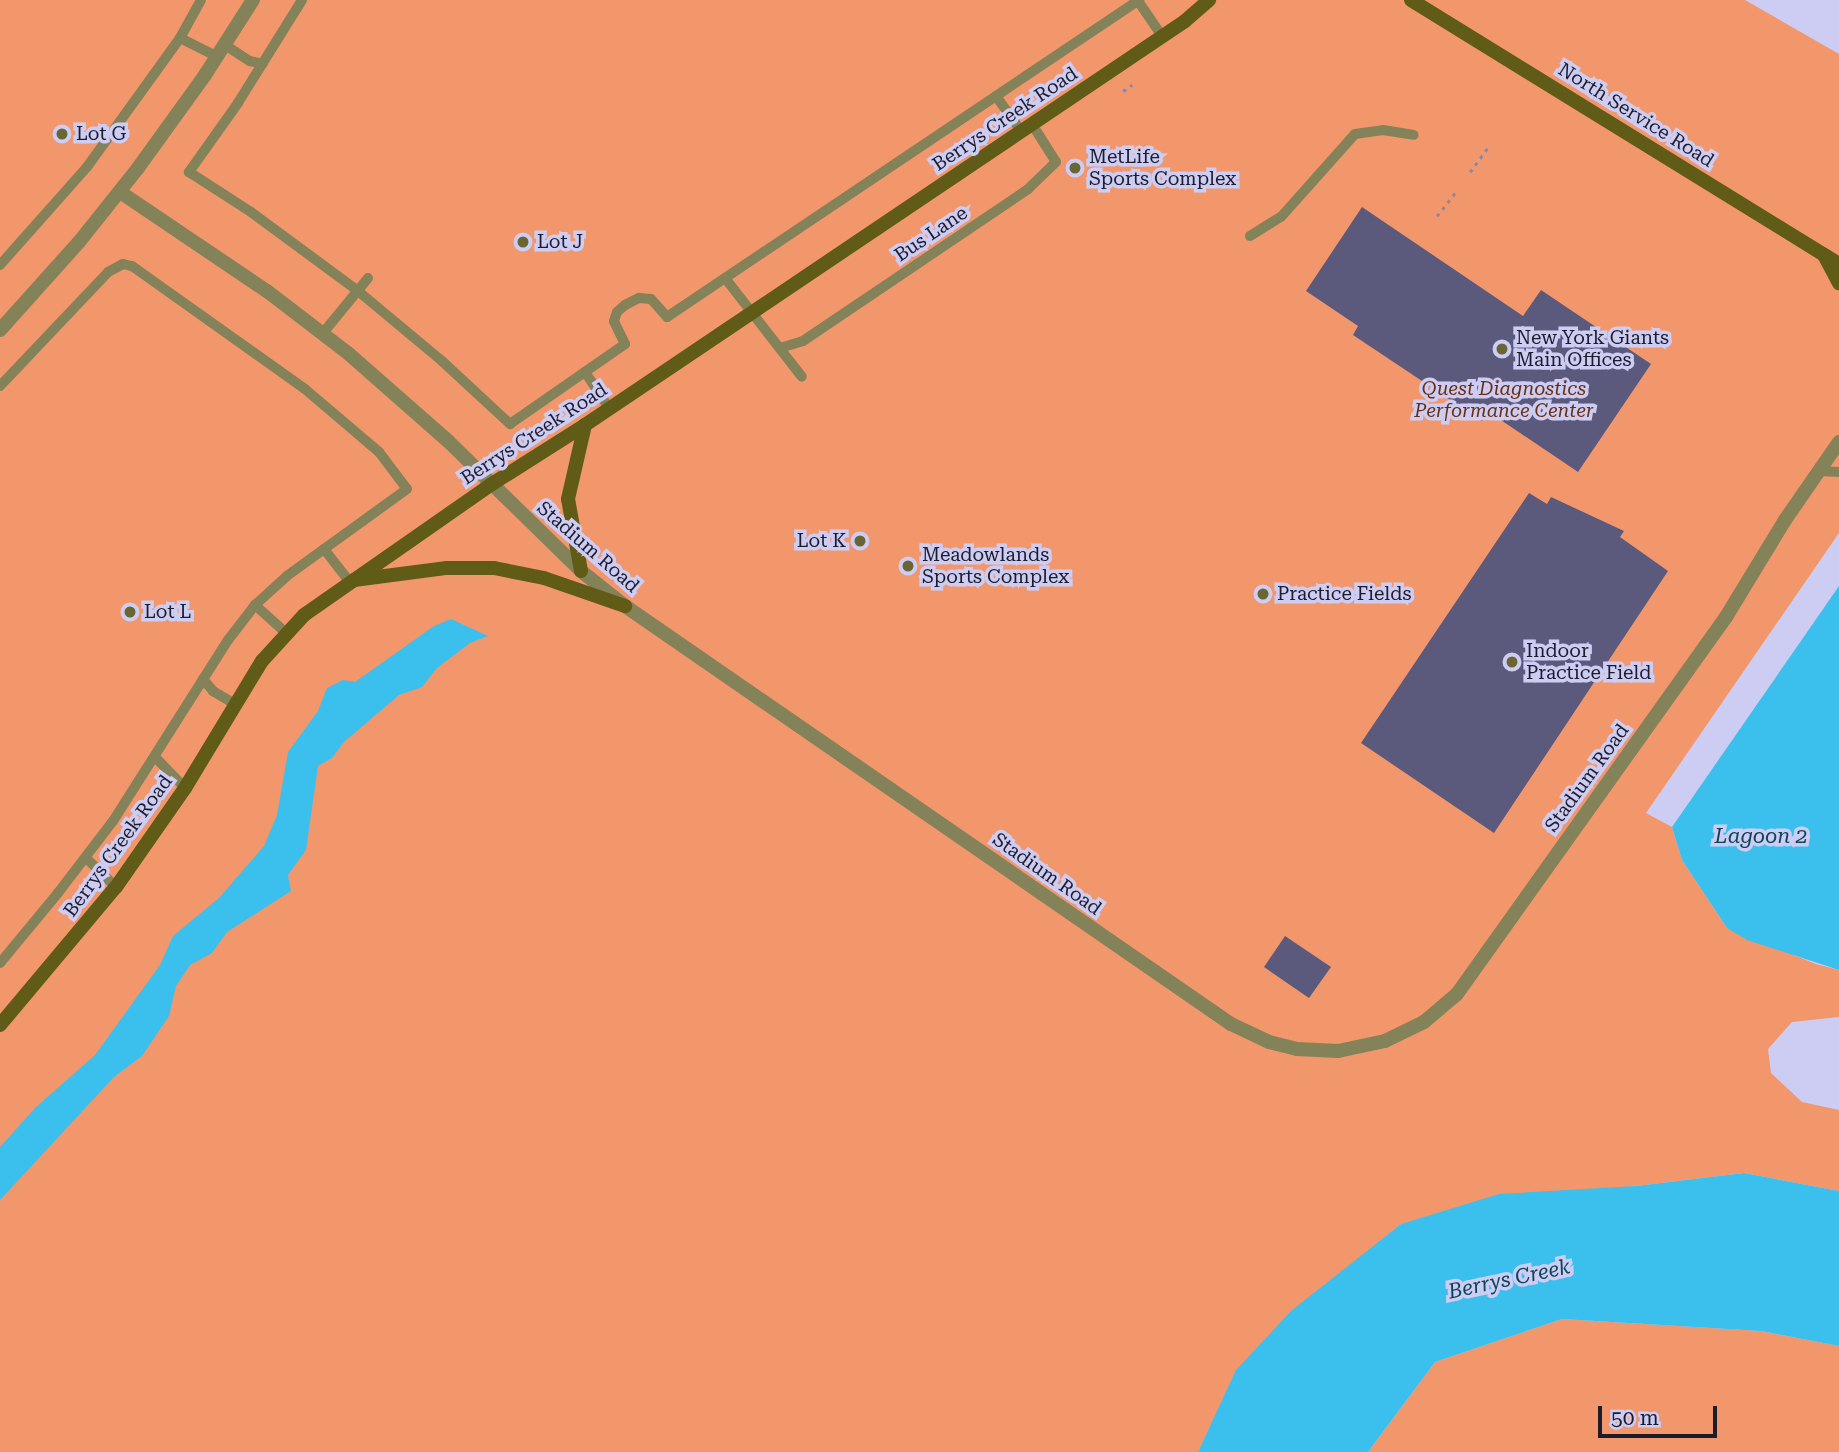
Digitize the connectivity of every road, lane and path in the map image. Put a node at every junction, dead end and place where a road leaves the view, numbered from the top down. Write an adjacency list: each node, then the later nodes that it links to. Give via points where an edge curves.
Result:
1 (201, 0): 8 (lane)
2 (253, 0): 9 (street)
3 (302, 0): 10 (lane)
4 (1209, 0): 7 (street, Berrys Creek Road)
5 (1411, 0): 22 (street, North Service Road)
6 (1138, 1): 7 (lane); 13 (lane)
7 (1163, 36): 14 (street, Berrys Creek Road)
8 (180, 38): 9 (lane); 24 (lane, via 87,167)
9 (221, 51): 10 (lane); 19 (street)
10 (263, 64): 28 (lane, via 189,172)
11 (1132, 85): 12 (path)
12 (1123, 91)
13 (996, 96): 14 (lane); 26 (lane)
14 (1027, 127): 29 (street, Berrys Creek Road); 32 (lane, Bus Lane, via 1056,162 1028,189 803,341)
15 (1414, 135): 21 (lane, via 1383,130 1355,134 1281,217)
16 (1488, 147): 17 (path)
17 (1470, 172)
18 (1458, 189): 20 (path)
19 (120, 192): 30 (street); 31 (street, Stadium Road)
20 (1437, 216)
21 (1250, 236)
22 (1823, 254): 23 (street, North Service Road); 27 (street)
23 (1839, 264)
24 (0, 265)
25 (368, 278): 28 (lane)
26 (726, 278): 29 (lane); 33 (lane, via 667,317 651,299 639,298 625,305 614,321 625,344)
27 (1839, 283)
28 (358, 291): 31 (lane); 33 (lane, via 510,424)
29 (752, 312): 32 (lane); 36 (street, Berrys Creek Road)
30 (0, 330)
31 (323, 333): 41 (street, Stadium Road)
32 (780, 348): 34 (lane)
33 (585, 372): 36 (lane)
34 (802, 377)
35 (0, 386): 42 (lane, via 108,272 123,264 132,266 305,389 379,452 407,489)
36 (609, 408): 37 (street, Berrys Creek Road)
37 (585, 425): 41 (street, Berrys Creek Road); 43 (street, via 568,499)
38 (1839, 442): 39 (street, Stadium Road)
39 (1819, 471): 40 (lane); 46 (street, Stadium Road, via 1726,617 1466,983 1434,1016 1412,1029 1338,1051 1282,1046 1230,1024)
40 (1839, 472)
41 (492, 484): 43 (street, Stadium Road); 44 (street, Berrys Creek Road)
42 (324, 549): 44 (lane); 45 (lane)
43 (581, 571): 46 (street, Stadium Road)
44 (349, 581): 46 (street, via 431,570 494,568 544,578); 47 (street, Berrys Creek Road)
45 (255, 605): 47 (lane); 48 (lane)
46 (625, 606)
47 (285, 632): 49 (street, Berrys Creek Road)
48 (203, 680): 49 (lane); 50 (lane)
49 (235, 704): 51 (street, Berrys Creek Road)
50 (155, 757): 51 (lane); 52 (lane)
51 (185, 788): 53 (street, Berrys Creek Road)
52 (86, 858): 53 (lane); 54 (lane)
53 (116, 887): 55 (street, Berrys Creek Road)
54 (0, 962)
55 (0, 1025)

